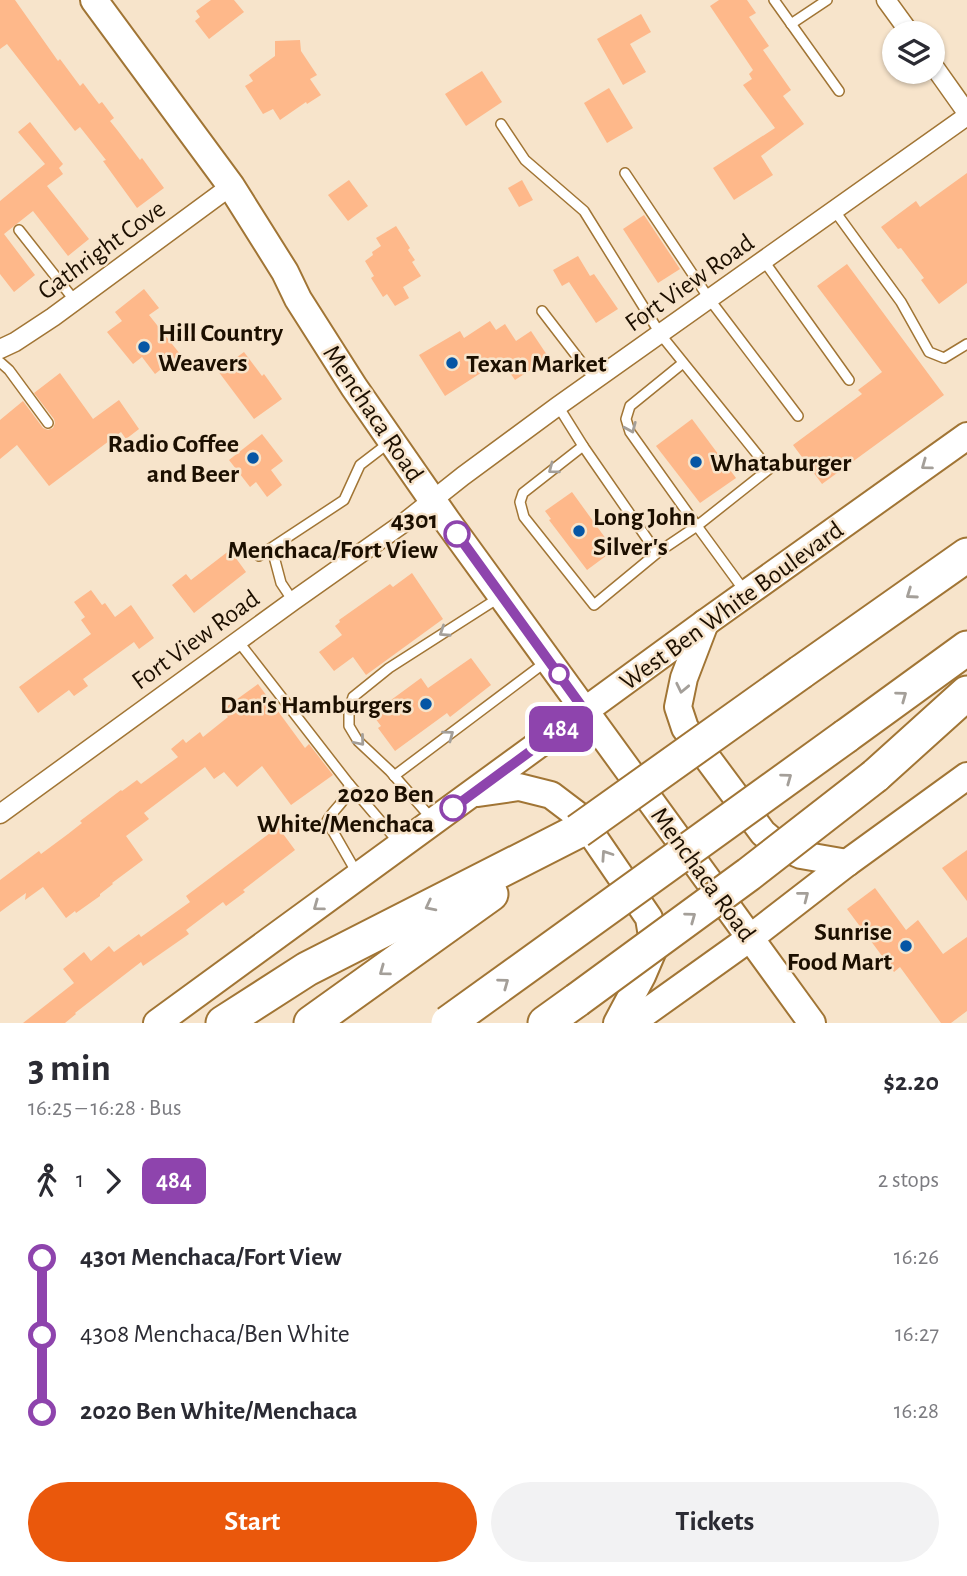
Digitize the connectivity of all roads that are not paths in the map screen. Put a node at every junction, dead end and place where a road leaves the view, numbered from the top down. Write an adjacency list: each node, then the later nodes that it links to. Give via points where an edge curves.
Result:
1 (94, 0): 12 (main road, Menchaca Road)
2 (774, 0): 6 (lane)
3 (827, 0): 6 (lane)
4 (889, 1): 5 (street)
5 (902, 21)
6 (791, 24): 8 (lane)
7 (945, 82): 9 (street)
8 (839, 91)
9 (967, 114): 13 (street, Fort View Road)
10 (501, 124): 19 (lane, via 525,160 584,211)
11 (625, 173): 16 (lane)
12 (230, 186): 17 (street, Gathright Cove); 30 (main road, Menchaca Road)
13 (834, 211): 15 (street, Fort View Road); 20 (lane, via 901,302 929,352 944,358)
14 (19, 230): 17 (lane)
15 (764, 261): 16 (street, Fort View Road); 25 (lane)
16 (710, 300): 19 (street, Fort View Road); 27 (lane)
17 (75, 301): 21 (street, Gathright Cove)
18 (542, 311): 24 (lane)
19 (661, 335): 23 (lane); 24 (street, Fort View Road)
20 (967, 344)
21 (0, 349)
22 (0, 362): 28 (lane)
23 (683, 363): 33 (lane, one-way to 33, via 630,406 626,419 630,432); 33 (lane, via 769,468)
24 (595, 380): 26 (street, Fort View Road)
25 (849, 380)
26 (558, 406): 31 (lane); 32 (street, Fort View Road)
27 (798, 416)
28 (48, 424)
29 (967, 436): 38 (main road, West Ben White Boulevard, one-way to 38)
30 (391, 441): 32 (main road, Menchaca Road); 34 (lane, via 360,466 344,500)
31 (583, 446): 35 (lane); 35 (lane, one-way to 35, via 523,493 524,517 594,605)
32 (433, 501): 39 (main road, Menchaca Road); 40 (street, Fort View Road)
33 (696, 526): 35 (lane); 38 (lane)
34 (272, 548): 37 (lane); 40 (lane, via 281,583)
35 (657, 553)
36 (967, 555): 53 (highway, one-way to 53, bridge)
37 (260, 556)
38 (746, 593): 41 (main road, West Ben White Boulevard)
39 (502, 596): 44 (main road, Menchaca Road); 47 (lane, one-way to 47, via 389,668 353,697 349,726)
40 (293, 601): 42 (street, Fort View Road)
41 (705, 623): 46 (main road, West Ben White Boulevard); 55 (main road, one-way to 55, via 678,707 685,728 776,844 801,855)
42 (238, 641): 49 (lane); 51 (street, Fort View Road)
43 (967, 648): 61 (highway, one-way to 43, bridge)
44 (549, 660): 46 (main road, Menchaca Road); 47 (lane, one-way to 44)
45 (967, 693): 62 (highway, one-way to 45, bridge, via 875,776)
46 (585, 711): 50 (main road, West Ben White Boulevard); 57 (main road, Menchaca Road)
47 (394, 776): 52 (lane)
48 (967, 776): 55 (main road)
49 (349, 784): 54 (lane); 56 (lane, via 348,794 327,821)
50 (472, 794): 52 (main road, West Ben White Boulevard); 63 (main road, one-way to 50, via 654,948 649,918 580,817 551,795 519,787)
51 (0, 814)
52 (435, 822): 54 (main road, West Ben White Boulevard)
53 (578, 831): 59 (highway, one-way to 59, via 307,968); 60 (highway, one-way to 60)
54 (402, 845): 56 (main road, West Ben White Boulevard)
55 (847, 863): 57 (main road, one-way to 55)
56 (359, 877): 58 (main road, West Ben White Boulevard, one-way to 58)
57 (750, 938): 64 (main road); 65 (main road, Menchaca Road)
58 (157, 1023)
59 (223, 1023)
60 (312, 1023)
61 (448, 1023)
62 (545, 1023)
63 (617, 1023)
64 (631, 1023)
65 (812, 1023)

